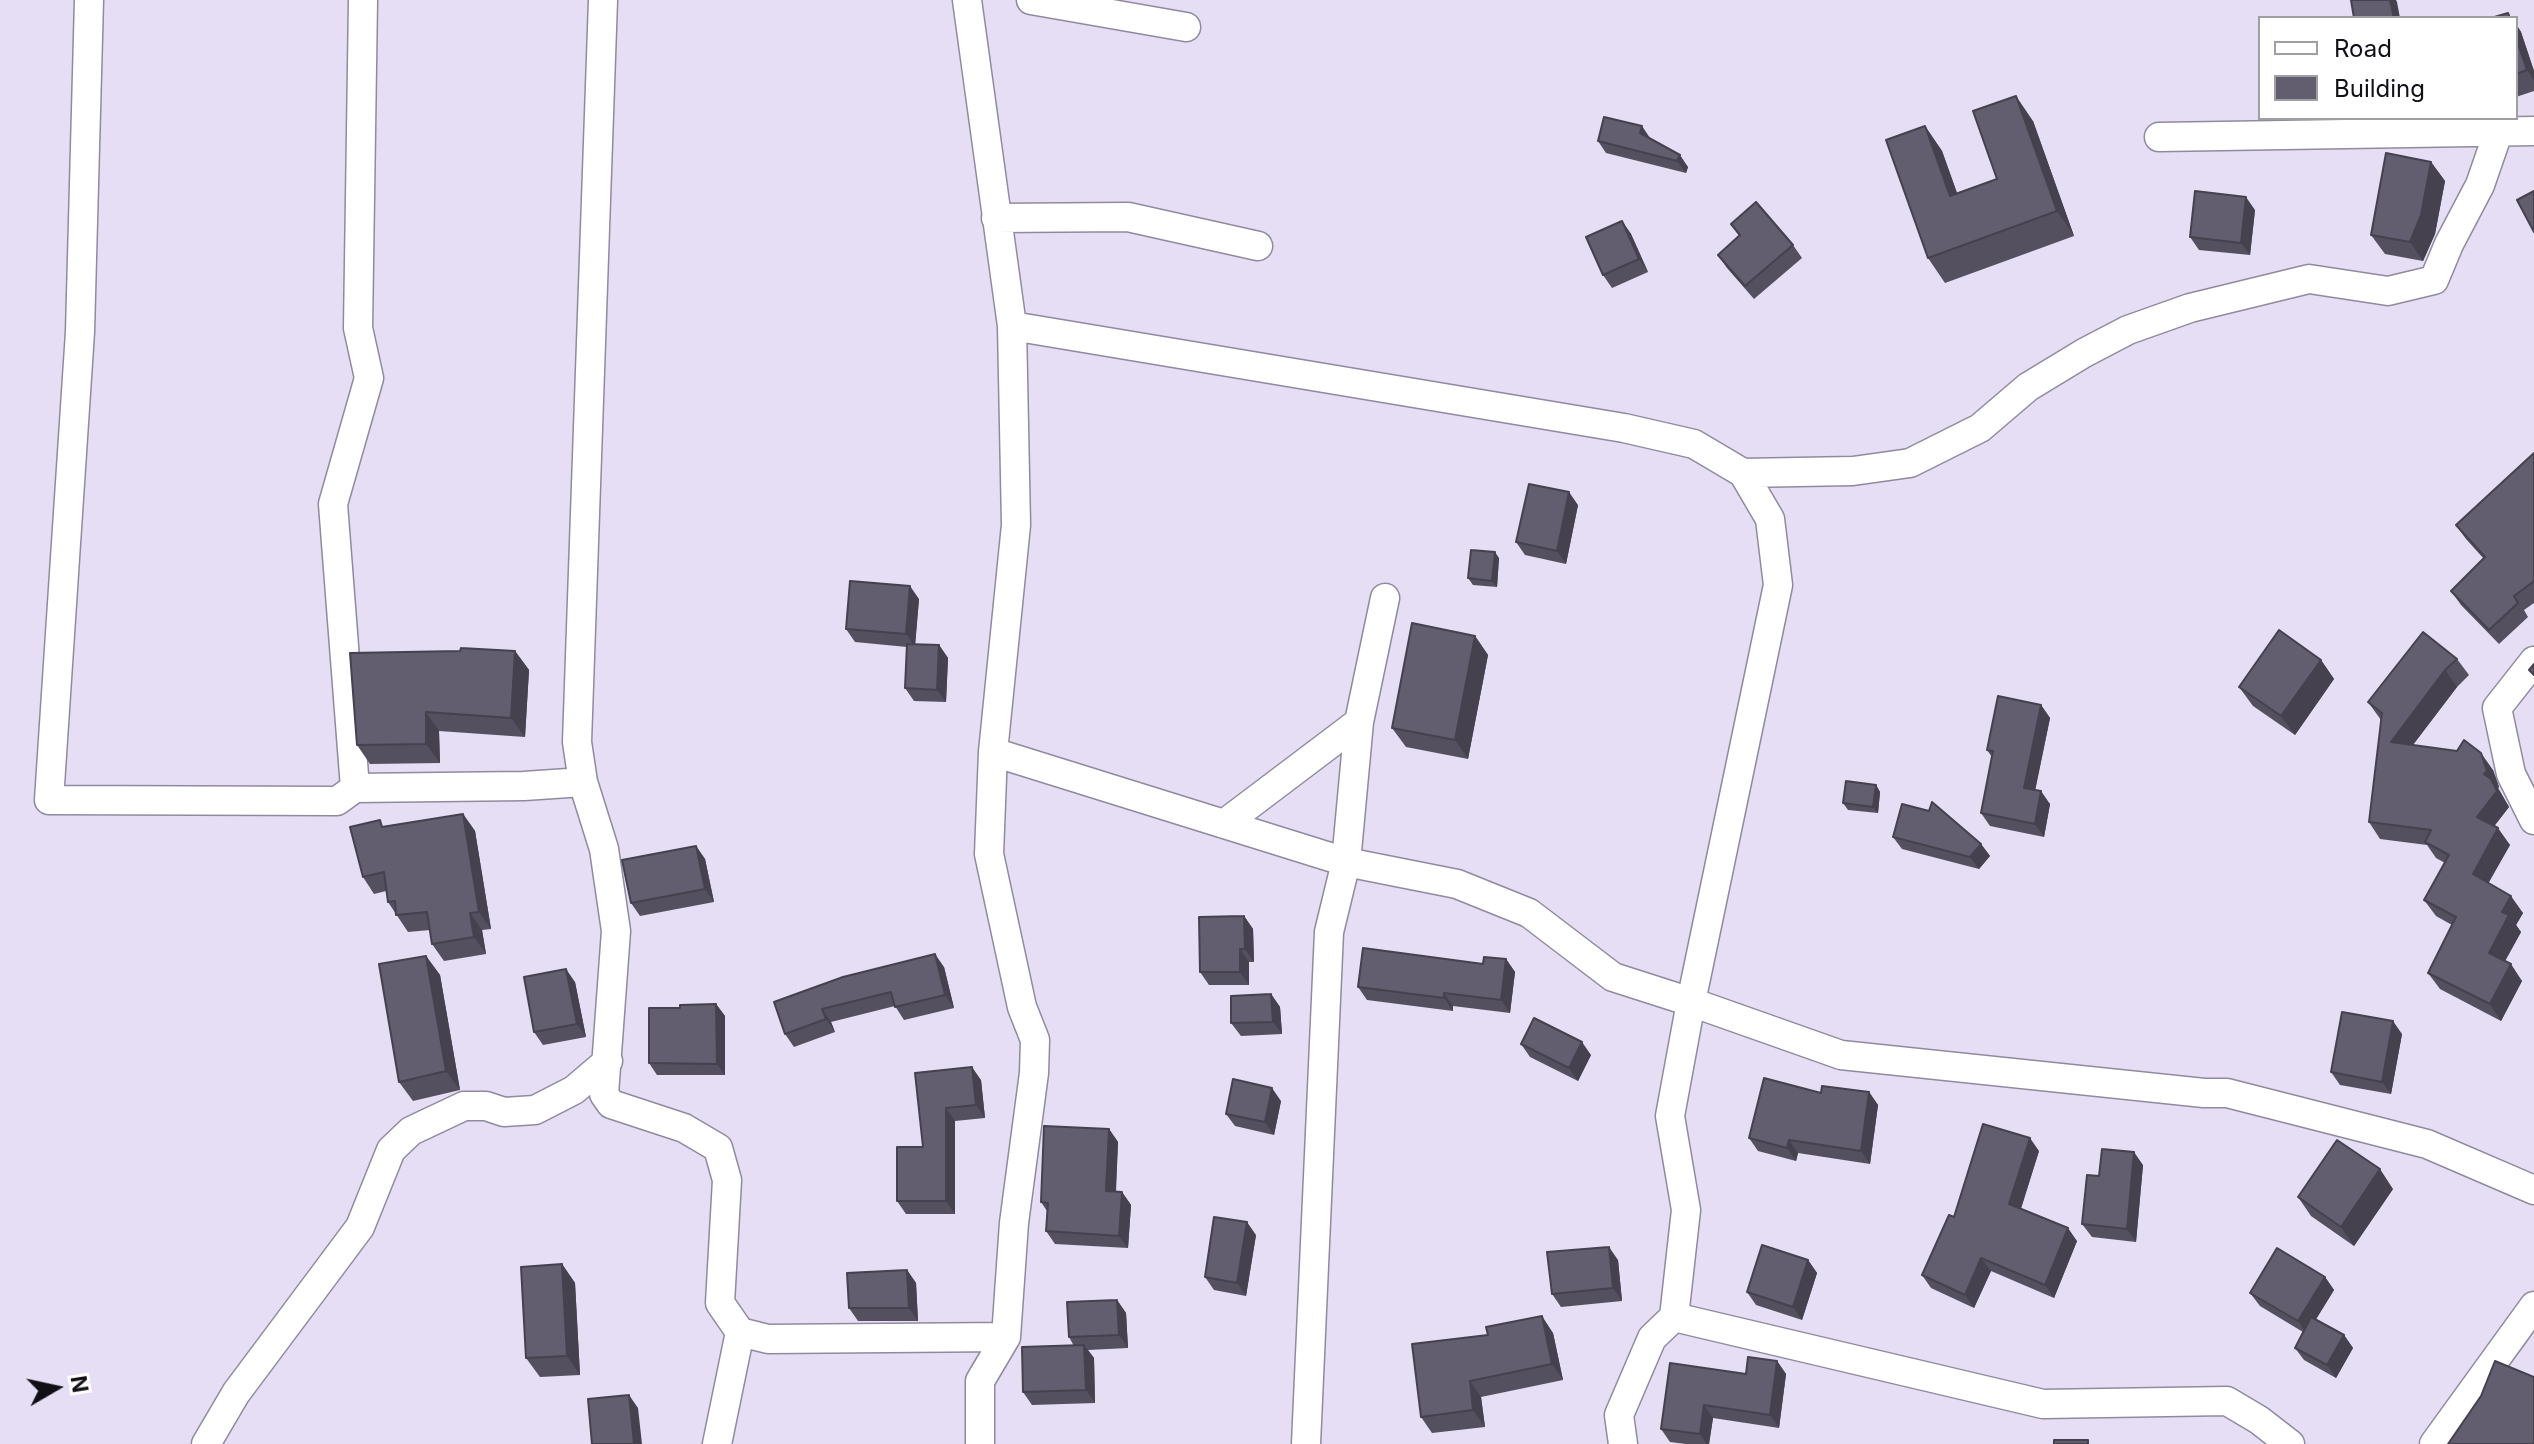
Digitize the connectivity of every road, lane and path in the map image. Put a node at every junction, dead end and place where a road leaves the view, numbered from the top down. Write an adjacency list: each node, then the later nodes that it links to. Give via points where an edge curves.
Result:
1 (89, 0): 19 (street, via 80,332 49,800 337,801)
2 (363, 0): 19 (street, via 358,328 369,378 333,504)
3 (603, 0): 18 (street, via 577,742)
4 (967, 0): 10 (street)
5 (1031, 0): 6 (street)
6 (1186, 27)
7 (2499, 130): 8 (street); 9 (street); 13 (street, via 2480,185 2434,280 2388,291 2309,279 2190,308 2084,353 2028,387 1980,428 1910,463 1853,471)
8 (2534, 131)
9 (2159, 137)
10 (996, 218): 11 (street, via 1128,217); 12 (street)
11 (1258, 246)
12 (1012, 326): 13 (street, via 1624,428 1694,444); 17 (street, via 1016,525)
13 (1743, 473): 23 (street, via 1770,519 1778,585)
14 (1385, 598): 16 (street)
15 (2534, 661): 20 (street, via 2497,708 2511,774)
16 (1359, 722): 21 (street); 22 (street)
17 (993, 752): 21 (street); 29 (street, via 989,854 1022,1007 1035,1040)
18 (583, 782): 19 (street); 24 (street, via 604,849 616,931)
19 (355, 788)
20 (2534, 820)
21 (1224, 824): 22 (street)
22 (1346, 862): 23 (street, via 1457,884 1529,913 1613,977); 33 (street, via 1329,932)
23 (1691, 1002): 25 (street, via 1841,1055 2227,1093 2427,1144); 27 (street, via 1670,1116 1686,1210)
24 (608, 1061): 28 (street, via 603,1089 611,1104 684,1128 718,1148 727,1180 720,1303); 30 (street, via 574,1090 535,1110 464,1106 411,1131 391,1150 360,1227 236,1393)
25 (2534, 1190)
26 (2534, 1306): 36 (street)
27 (1674, 1317): 34 (street, via 1652,1338 1619,1415); 35 (street, via 2043,1404 2227,1401)
28 (740, 1332): 29 (street, via 768,1339); 31 (street)
29 (1006, 1337): 32 (street, via 980,1381)
30 (206, 1444)
31 (717, 1444)
32 (980, 1444)
33 (1306, 1444)
34 (1623, 1444)
35 (2290, 1444)
36 (2434, 1444)

